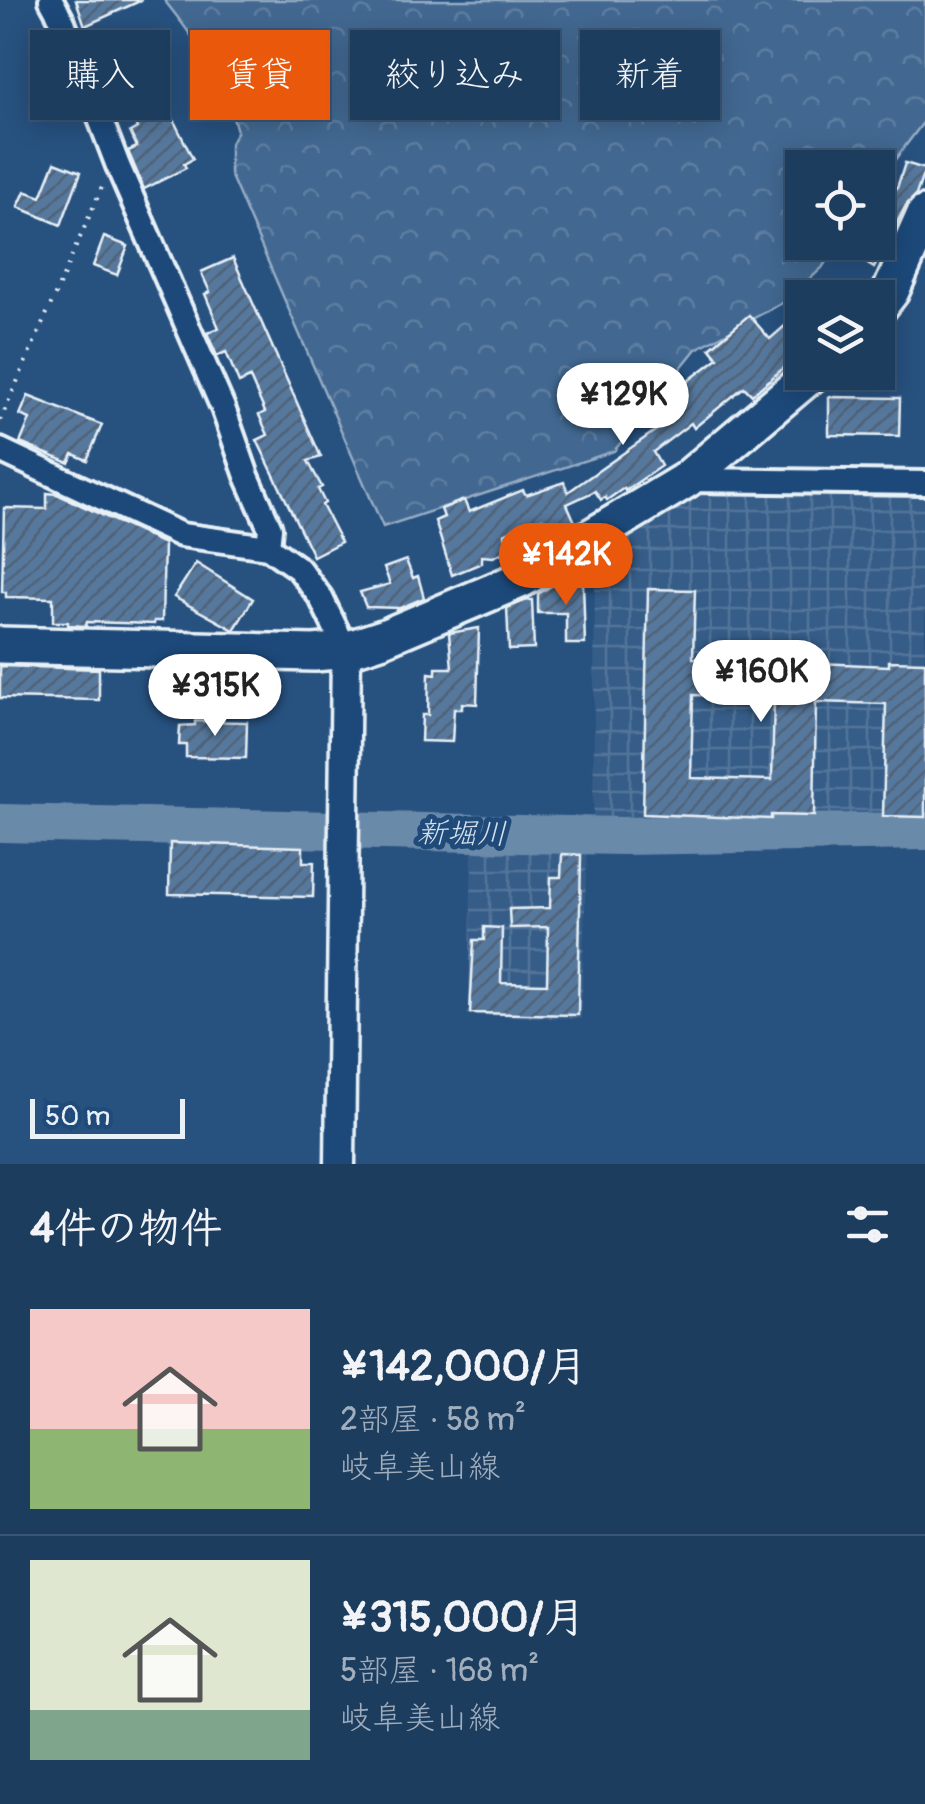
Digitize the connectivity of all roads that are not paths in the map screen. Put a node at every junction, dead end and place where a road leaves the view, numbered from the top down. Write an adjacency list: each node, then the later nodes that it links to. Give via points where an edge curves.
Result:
1 (51, 0): 8 (street, via 223,408 270,528)
2 (925, 214): 3 (main road)
3 (895, 281)
4 (793, 390): 6 (main road)
5 (0, 450): 8 (street, via 181,535)
6 (686, 480): 7 (street); 10 (main road, via 520,580)
7 (925, 483)
8 (268, 548): 10 (street, via 310,583)
9 (0, 646): 10 (main road)
10 (346, 650): 11 (street)
11 (340, 1164)

